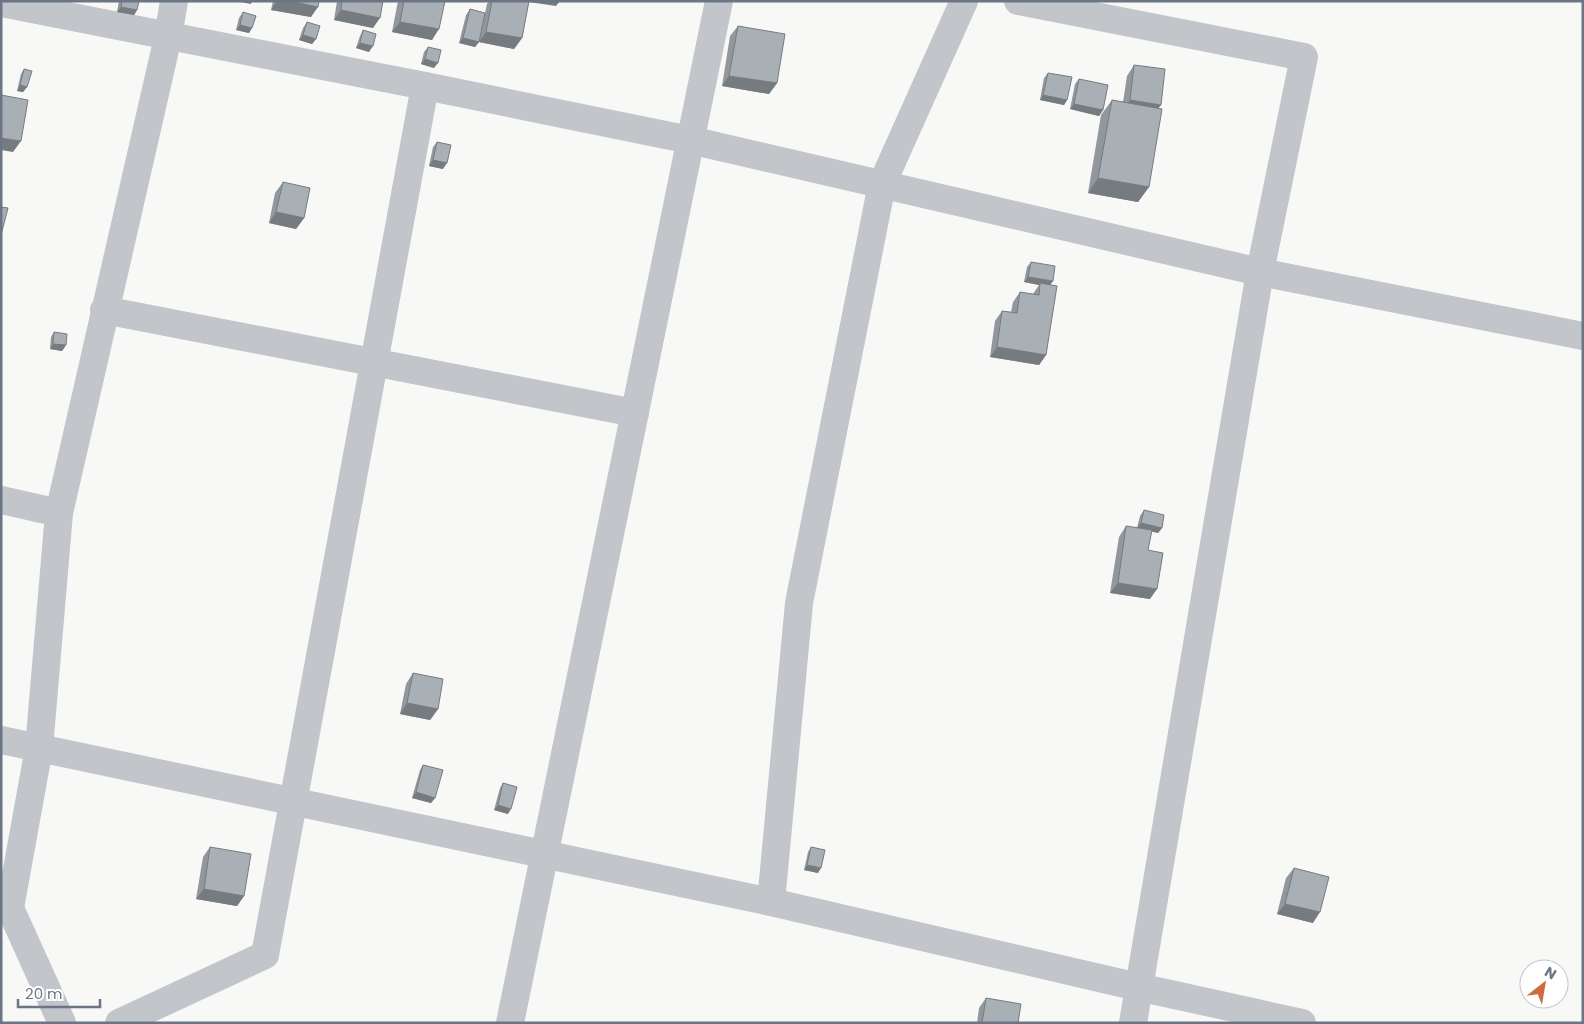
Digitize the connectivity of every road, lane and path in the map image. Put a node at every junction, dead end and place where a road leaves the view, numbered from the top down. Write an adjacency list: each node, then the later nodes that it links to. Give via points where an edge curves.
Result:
1 (174, 1): 6 (street)
2 (719, 1): 8 (street)
3 (964, 1): 9 (street)
4 (1018, 1): 10 (street, via 1304,56)
5 (1, 3): 6 (street)
6 (168, 37): 7 (street); 11 (street)
7 (425, 86): 8 (street); 13 (street)
8 (690, 140): 9 (street); 14 (street)
9 (882, 184): 10 (street); 21 (street, via 799,603)
10 (1260, 272): 12 (street); 22 (street)
11 (104, 310): 13 (street); 16 (street)
12 (1583, 336)
13 (375, 364): 14 (street); 19 (street)
14 (634, 413): 20 (street)
15 (1, 500): 16 (street)
16 (59, 513): 18 (street)
17 (1, 740): 18 (street)
18 (38, 748): 19 (street); 23 (street, via 10,908)
19 (294, 802): 20 (street); 24 (street, via 265,955)
20 (545, 854): 21 (street); 25 (street)
21 (771, 902): 22 (street)
22 (1138, 987): 26 (street); 27 (street)
23 (62, 1023)
24 (119, 1023)
25 (510, 1023)
26 (1133, 1023)
27 (1302, 1023)

